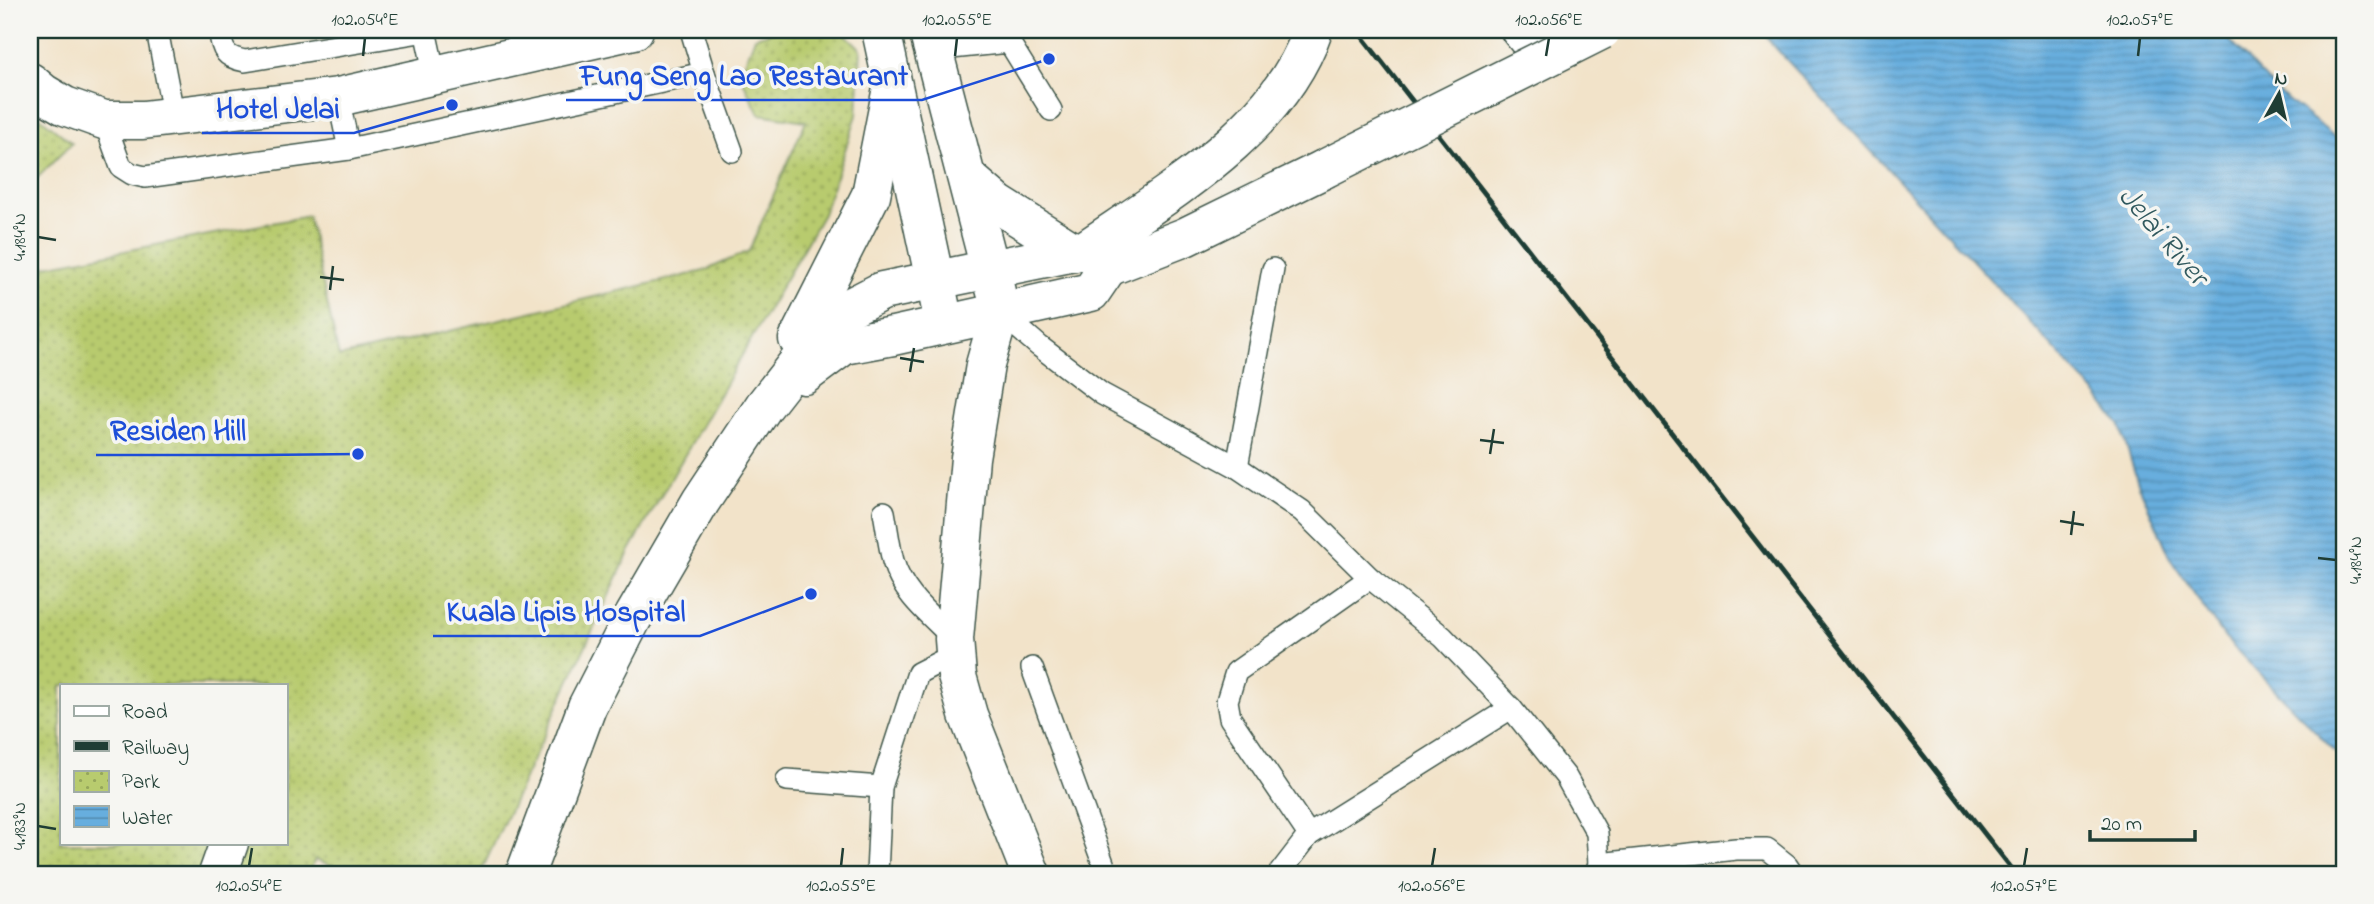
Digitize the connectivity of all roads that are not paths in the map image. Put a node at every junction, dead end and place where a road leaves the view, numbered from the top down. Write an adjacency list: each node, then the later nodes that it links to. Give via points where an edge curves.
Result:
1 (157, 30): 18 (lane)
2 (219, 30): 3 (lane, via 229,57 245,61)
3 (425, 30): 13 (lane)
4 (634, 30): 13 (street)
5 (691, 30): 12 (lane)
6 (881, 30): 15 (street)
7 (1602, 30): 11 (street, bridge)
8 (1007, 36): 10 (lane); 17 (lane)
9 (1310, 38): 23 (street, via 1282,88 1234,144)
10 (930, 40): 22 (street)
11 (1532, 44): 23 (street, bridge, via 1324,169 1196,232)
12 (704, 73): 20 (lane); 21 (lane)
13 (435, 76): 16 (street)
14 (30, 82): 19 (street, via 65,106)
15 (892, 88): 26 (street); 30 (street, via 871,194)
16 (338, 97): 18 (street); 20 (lane)
17 (1051, 110)
18 (174, 118): 19 (street)
19 (104, 120): 20 (lane, via 121,167 145,177)
20 (349, 149)
21 (732, 151)
22 (968, 178): 23 (street, via 998,204); 24 (street)
23 (1089, 256): 24 (street); 27 (street, via 1091,292)
24 (990, 269): 26 (street); 27 (street)
25 (1273, 269): 31 (lane)
26 (936, 280): 28 (street); 30 (street, via 883,291 835,315)
27 (1000, 312): 28 (street); 29 (street); 31 (lane, via 1102,394)
28 (943, 324): 29 (street); 30 (street, via 844,345)
29 (985, 366): 34 (street, via 970,458)
30 (764, 406): 43 (street, via 701,501 593,695)
31 (1237, 467): 33 (lane, via 1302,511)
32 (884, 512): 34 (lane, via 893,562 903,584)
33 (1370, 578): 36 (lane, via 1443,637); 39 (lane, via 1236,672 1227,701 1230,718)
34 (955, 646): 38 (lane, via 918,673); 45 (street, via 957,676 968,715)
35 (1032, 668): 46 (lane)
36 (1511, 708): 39 (lane); 41 (lane, via 1566,776 1597,833)
37 (787, 780): 38 (lane)
38 (881, 787): 44 (lane)
39 (1309, 835): 47 (lane)
40 (229, 844): 42 (street)
41 (1597, 869): 48 (lane, via 1736,849 1767,849)
42 (218, 874)
43 (525, 874)
44 (877, 874)
45 (1031, 874)
46 (1107, 874)
47 (1279, 874)
48 (1793, 874)

